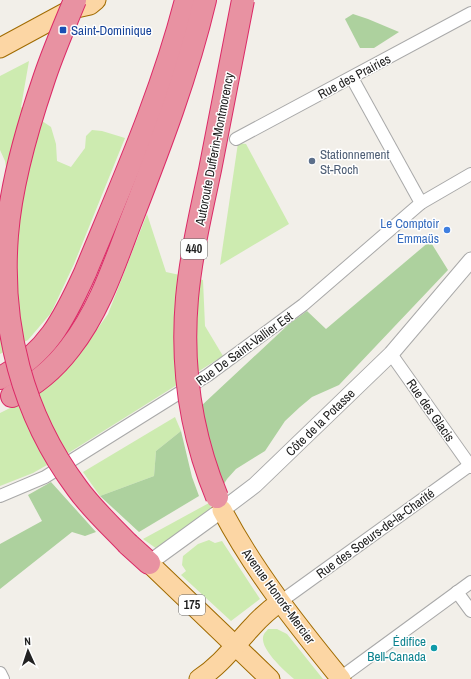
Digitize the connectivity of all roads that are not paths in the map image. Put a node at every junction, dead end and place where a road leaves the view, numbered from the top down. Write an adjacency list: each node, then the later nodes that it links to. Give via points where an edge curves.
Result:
1 (96, 0): 5 (main road, via 90,4)
2 (186, 0): 14 (highway, via 153,106 85,273 60,324 32,356)
3 (205, 0): 15 (highway, via 191,57 176,102 97,304 70,349 52,368 31,386)
4 (244, 0): 18 (highway, Autoroute Dufferin-Montmorency / 440, bridge, via 193,253 187,298 185,343 191,412 199,446)
5 (72, 2): 7 (main road); 19 (highway, bridge, via 32,115 12,201 6,263 9,326 27,398 41,430 77,489)
6 (471, 13): 8 (street, Rue des Prairies)
7 (0, 48)
8 (352, 78): 9 (street, Rue des Prairies); 11 (street)
9 (236, 139)
10 (471, 174): 11 (street, Rue De Saint-Vallier Est)
11 (421, 203): 17 (street, Rue De Saint-Vallier Est, via 303,305 208,375 45,477)
12 (471, 260): 13 (street, Côte de la Potasse)
13 (391, 354): 16 (street, Rue des Glacis); 18 (street, Côte de la Potasse, via 255,484)
14 (0, 378)
15 (6, 399)
16 (470, 466): 22 (street, Rue des Soeurs-de-la-Charité)
17 (0, 496)
18 (219, 504): 19 (street, Côte de la Potasse); 22 (main road, Avenue Honoré-Mercier, via 240,542)
19 (149, 563): 24 (main road, 175)
20 (471, 582): 21 (street)
21 (457, 592): 23 (street); 26 (street)
22 (280, 602): 24 (main road, via 264,614); 26 (main road, Avenue Honoré-Mercier)
23 (471, 611)
24 (235, 646): 28 (main road, via 220,664); 29 (main road, 175)
25 (0, 673): 27 (street)
26 (340, 678)
27 (3, 679)
28 (199, 679)
29 (270, 679)

